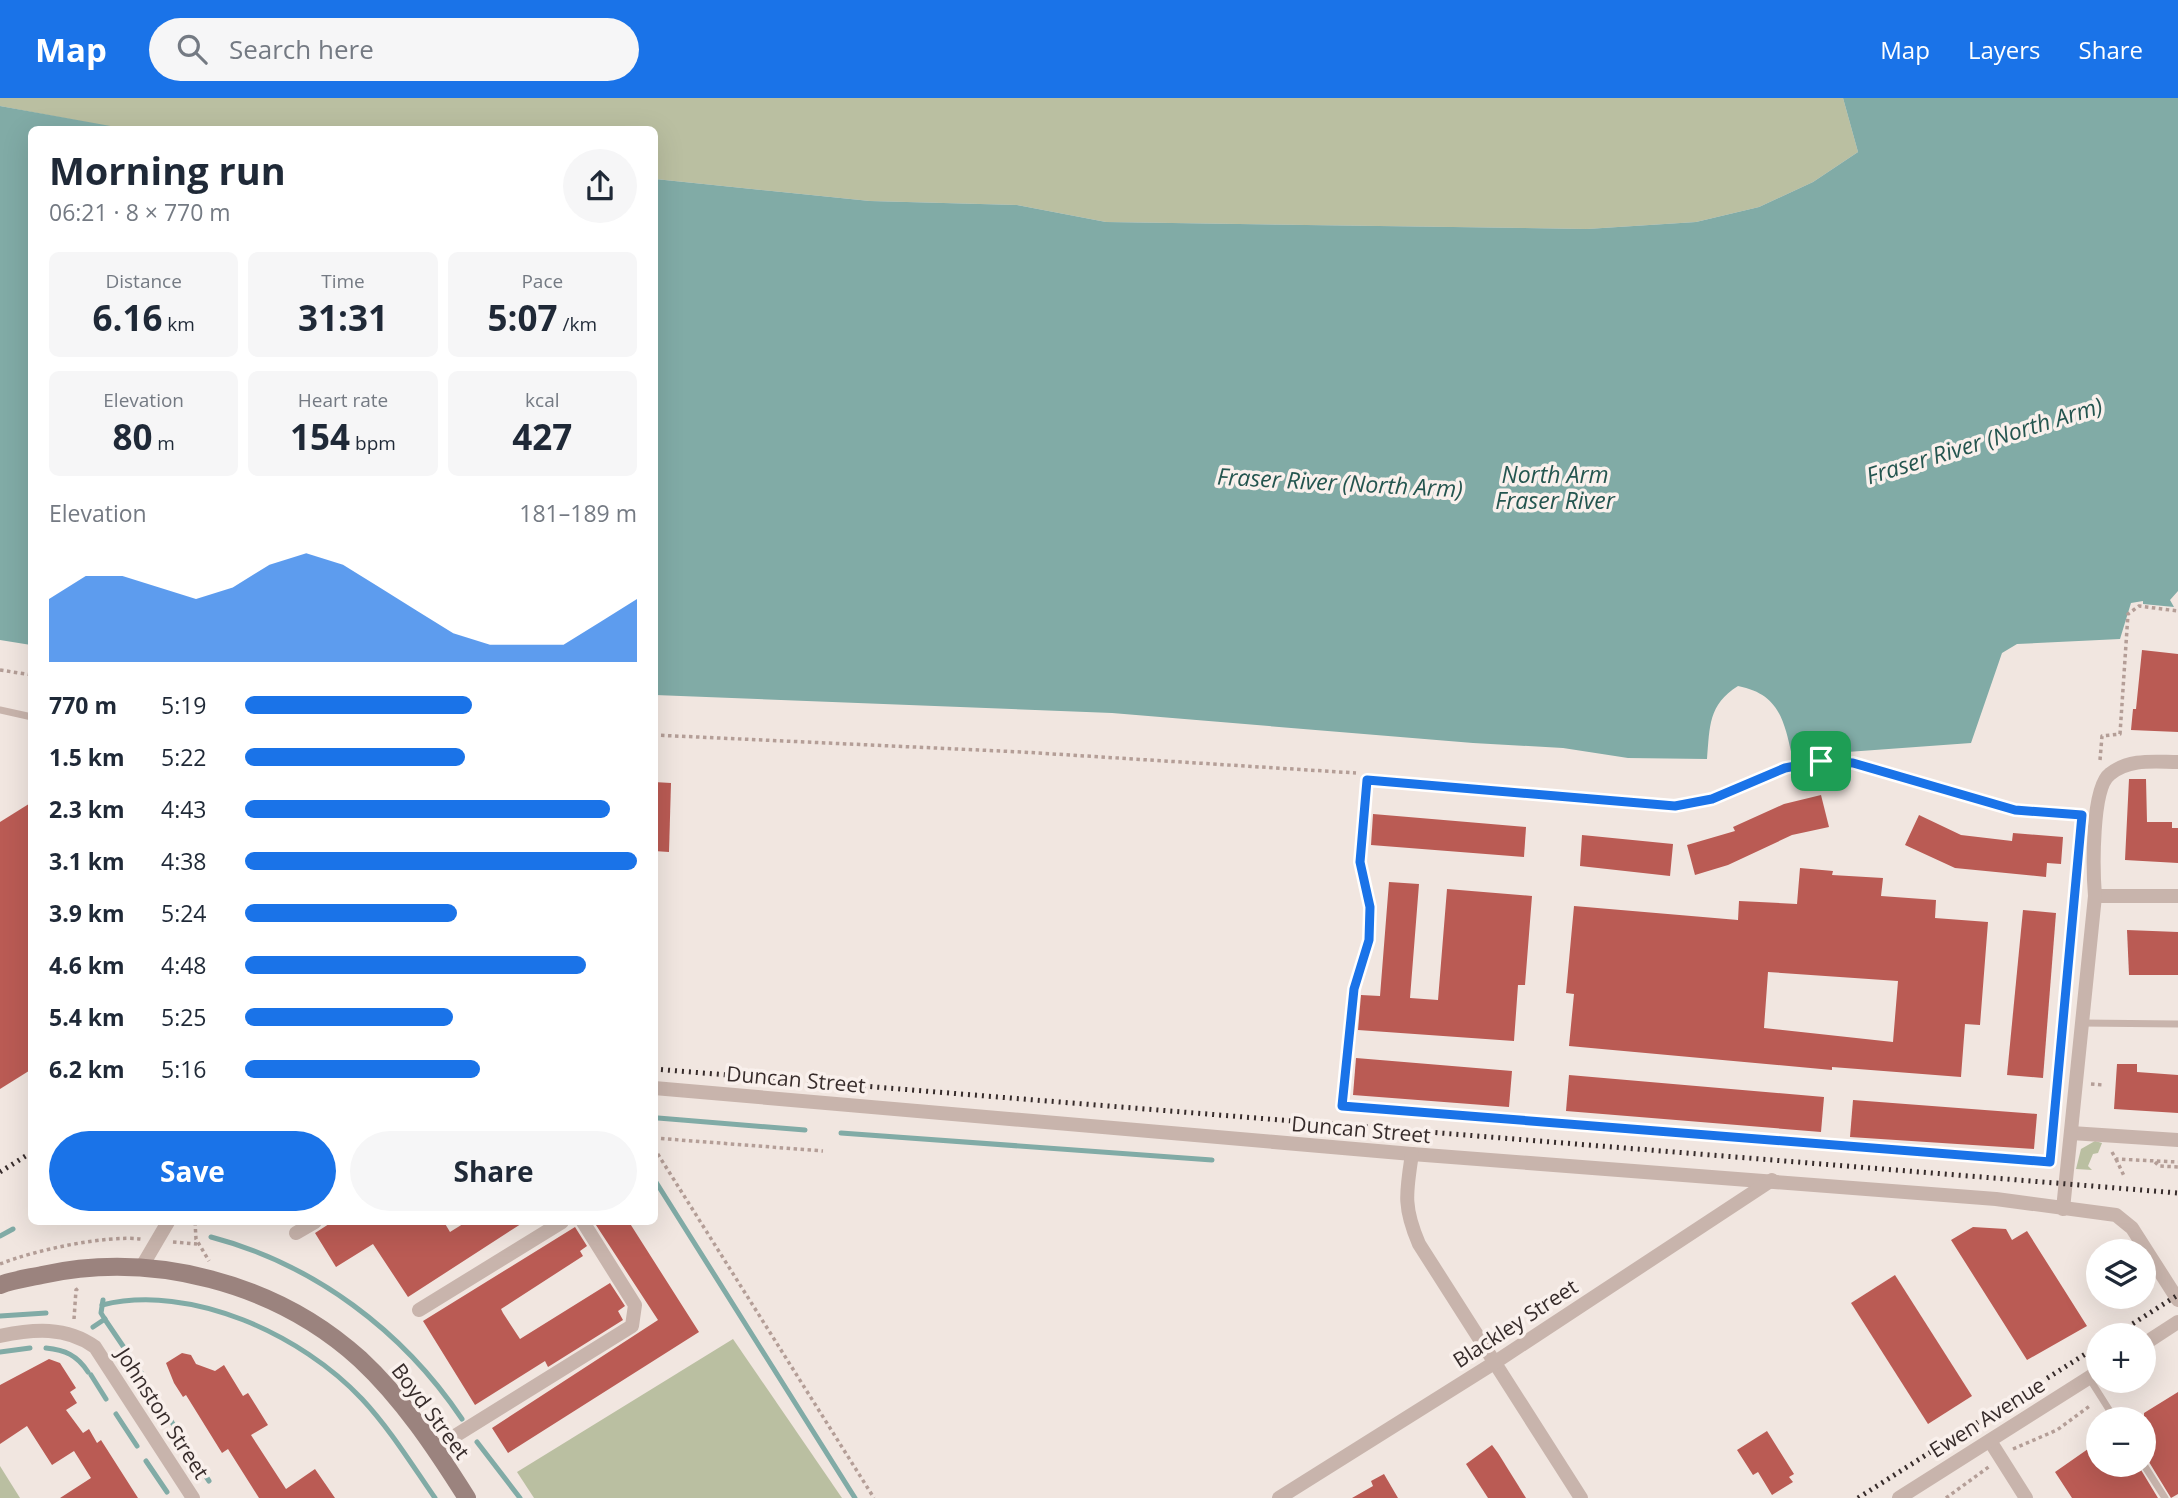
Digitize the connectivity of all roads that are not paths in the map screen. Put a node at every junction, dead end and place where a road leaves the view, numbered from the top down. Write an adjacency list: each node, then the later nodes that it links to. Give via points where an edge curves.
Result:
1 (4, 711): 2 (lane); 3 (lane)
2 (28, 716)
3 (0, 717)
4 (2178, 762): 5 (street, via 2133,763 2104,773)
5 (2095, 896): 6 (street); 7 (street)
6 (2178, 896)
7 (2082, 1023): 8 (lane); 10 (street)
8 (2178, 1024)
9 (658, 1088): 12 (street, Duncan Street)
10 (2071, 1133): 11 (street); 14 (street)
11 (2178, 1140)
12 (1412, 1154): 13 (street, Duncan Street); 27 (street, via 1408,1217 1419,1244)
13 (1772, 1181): 14 (street, Duncan Street, via 1996,1199); 27 (street, Blackley Street)
14 (2063, 1209): 22 (street, Duncan Street, via 2116,1216 2126,1222)
15 (166, 1225): 20 (street)
16 (310, 1225): 19 (street)
17 (557, 1225): 23 (street)
18 (585, 1225): 30 (street, via 635,1305 632,1326)
19 (296, 1233)
20 (141, 1268): 21 (main road, Boyd Street, via 90,1267); 30 (main road, Boyd Street, via 218,1281 298,1316 376,1375)
21 (0, 1285)
22 (2178, 1300)
23 (419, 1310)
24 (2178, 1322): 26 (street)
25 (0, 1336): 32 (street, Johnston Street, via 60,1331 95,1347)
26 (2156, 1336)
27 (1494, 1363): 34 (street, Blackley Street); 35 (street)
28 (2086, 1380): 29 (street, Ewen Avenue)
29 (1990, 1441): 36 (street, Ewen Avenue); 37 (street)
30 (434, 1449): 33 (main road, Boyd Street)
31 (2152, 1477): 38 (lane)
32 (192, 1498)
33 (467, 1498)
34 (1279, 1498)
35 (1581, 1498)
36 (1899, 1498)
37 (2026, 1498)
38 (2165, 1498)

